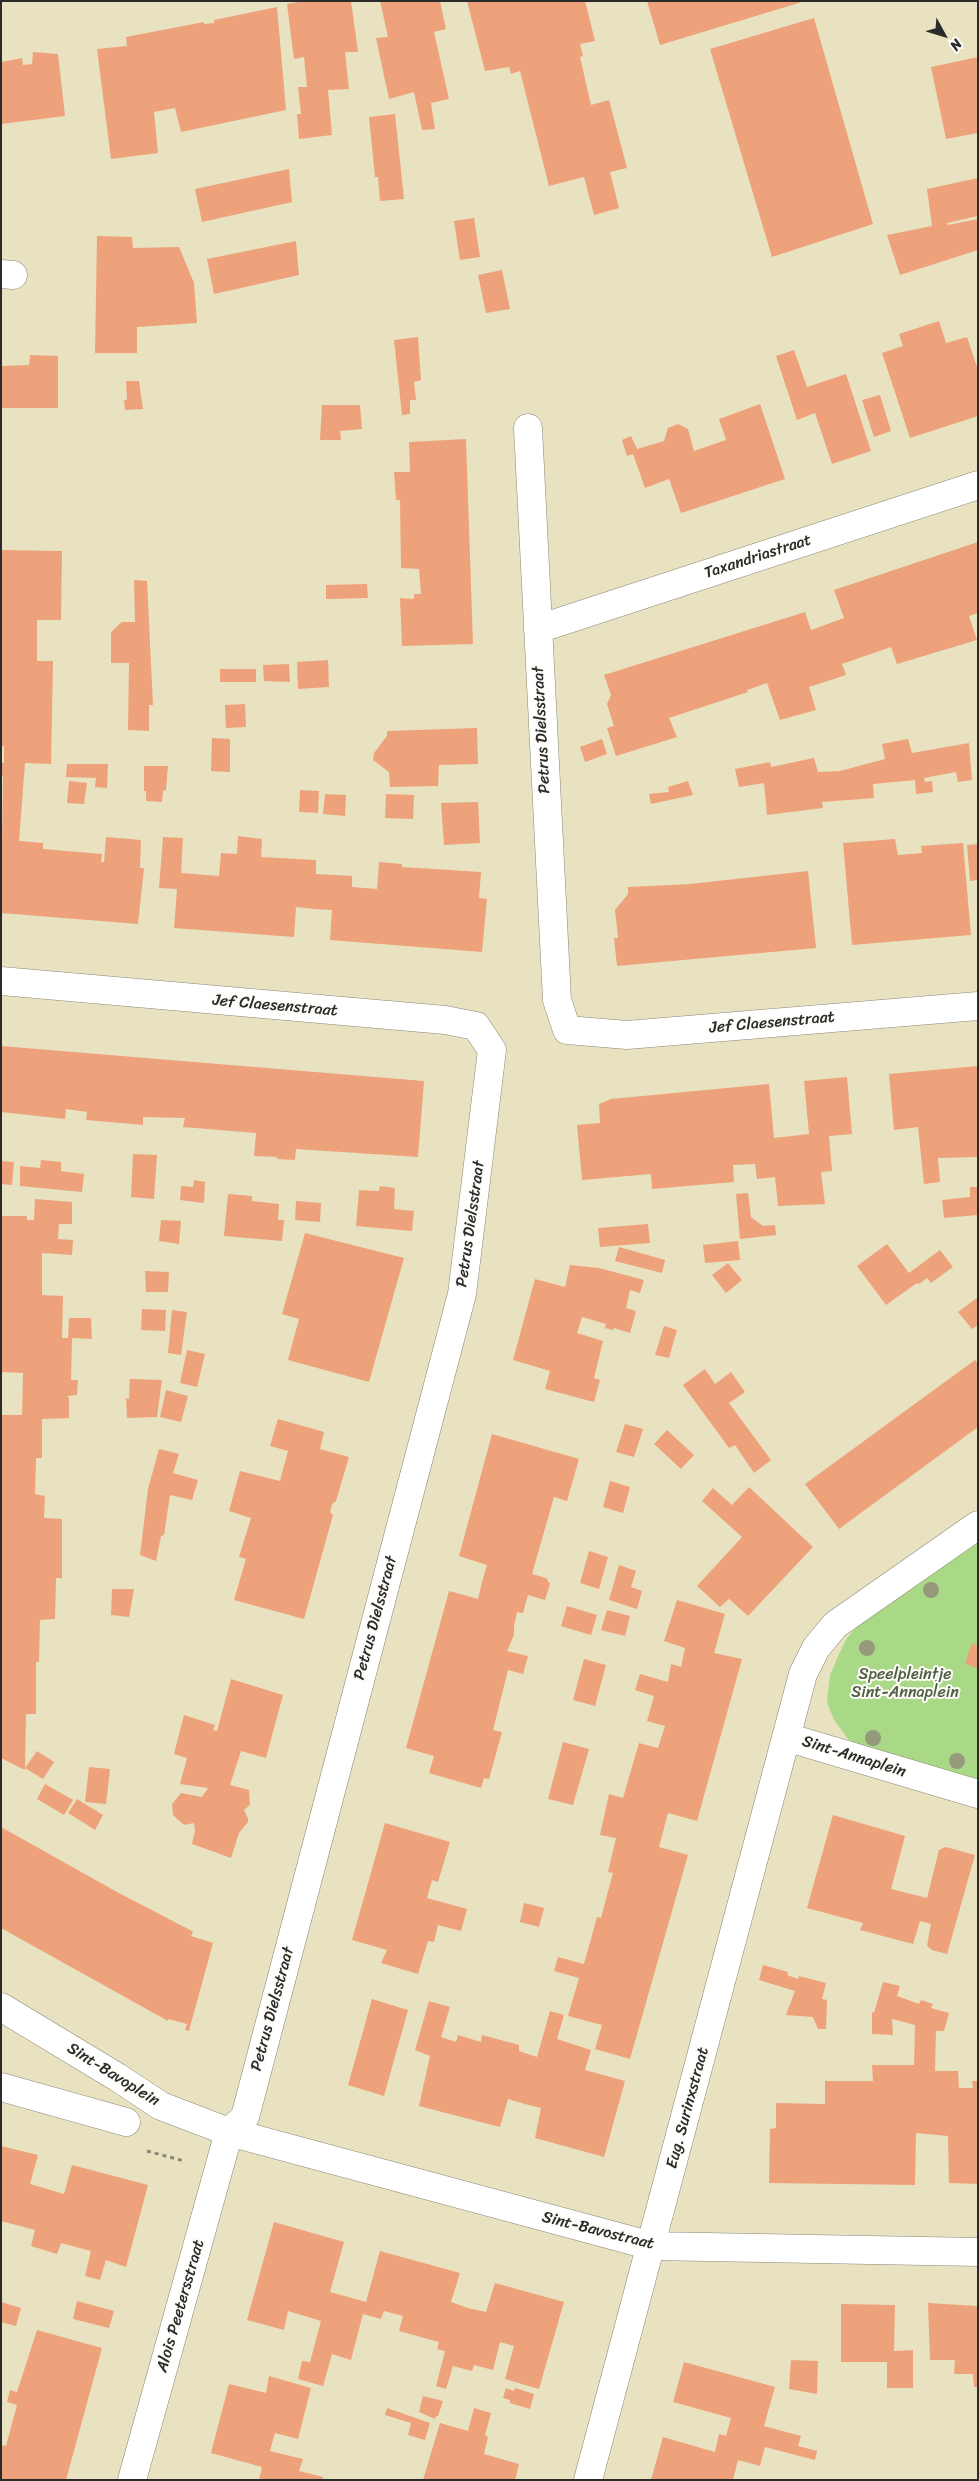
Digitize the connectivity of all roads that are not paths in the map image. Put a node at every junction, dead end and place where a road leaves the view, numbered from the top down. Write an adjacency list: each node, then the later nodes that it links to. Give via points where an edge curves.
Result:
1 (528, 428): 3 (street, Petrus Dielsstraat)
2 (978, 485): 3 (street, Taxandriastraat)
3 (538, 629): 6 (street, Petrus Dielsstraat, via 557,1000)
4 (1, 981): 7 (street, Jef Claesenstraat, via 445,1020 476,1026 492,1050)
5 (978, 1006): 6 (street, Jef Claesenstraat, via 627,1034)
6 (566, 1030)
7 (488, 1093): 14 (street, Petrus Dielsstraat, via 462,1294 245,2117)
8 (978, 1525): 9 (street, Sint-Annaplein, via 835,1625 816,1648 803,1674)
9 (786, 1737): 10 (street, Sint-Annaplein); 15 (street, Eug. Surinxstraat)
10 (978, 1794)
11 (1, 2008): 14 (street, Sint-Bavoplein, via 161,2106)
12 (1, 2087): 13 (street, Sint-Bavoplein)
13 (126, 2122)
14 (229, 2132): 15 (street, Sint-Bavostraat); 17 (street, Alois Peetersstraat)
15 (652, 2246): 16 (street, Sint-Bavostraat); 18 (street, Eug. Surinxstraat)
16 (978, 2252)
17 (132, 2480)
18 (588, 2480)

